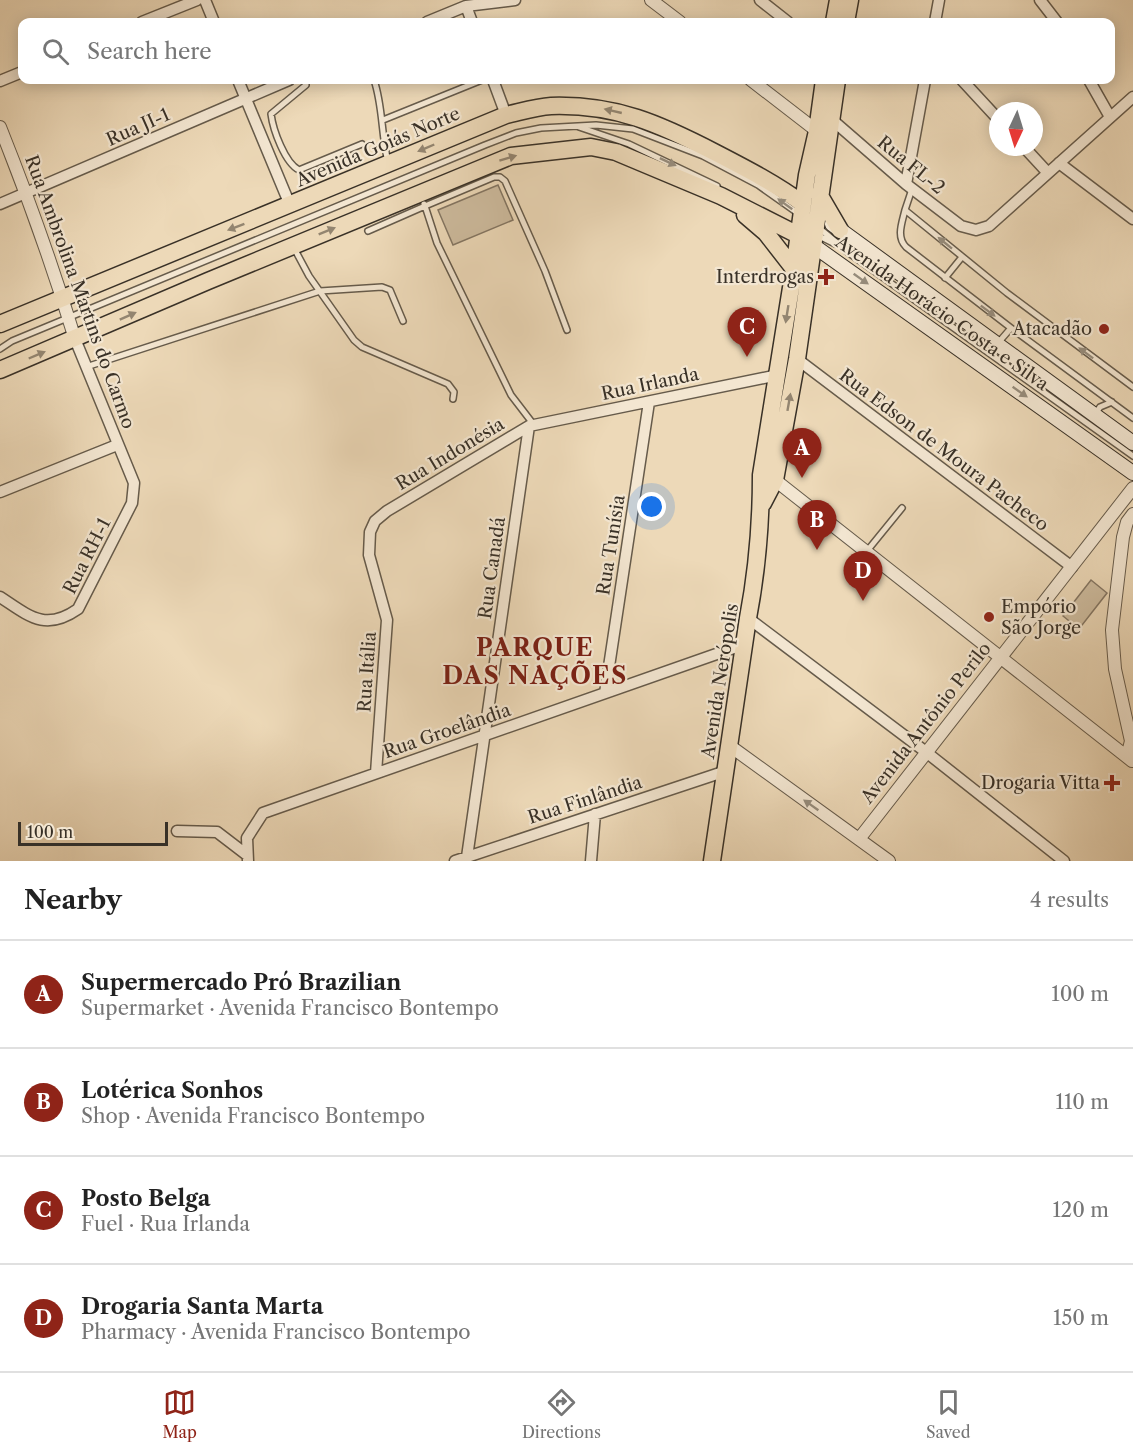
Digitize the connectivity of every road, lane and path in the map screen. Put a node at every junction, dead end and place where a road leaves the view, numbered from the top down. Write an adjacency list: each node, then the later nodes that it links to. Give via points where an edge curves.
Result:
1 (197, 0): 11 (street)
2 (204, 0): 12 (street)
3 (515, 0): 10 (street)
4 (651, 0): 15 (street)
5 (760, 0): 16 (street)
6 (838, 0): 17 (main road)
7 (850, 0): 18 (main road)
8 (939, 0): 19 (street)
9 (1040, 0): 20 (street)
10 (466, 6): 13 (street); 14 (street)
11 (152, 18)
12 (212, 18)
13 (437, 18)
14 (470, 18)
15 (675, 18)
16 (783, 18)
17 (835, 18)
18 (847, 18)
19 (936, 18)
20 (1054, 18)
21 (18, 74): 22 (street)
22 (0, 81)
23 (240, 84): 35 (street)
24 (279, 84): 35 (street, Rua JI-1)
25 (306, 84): 45 (lane, via 271,114 291,166 299,170)
26 (375, 84): 41 (lane)
27 (472, 84): 41 (lane)
28 (495, 84): 38 (street)
29 (757, 84): 44 (street)
30 (823, 84): 44 (main road)
31 (836, 84): 40 (main road)
32 (924, 84): 52 (street)
33 (966, 84): 37 (street)
34 (1091, 84): 39 (street)
35 (245, 97): 53 (street, Rua JI-1); 58 (street)
36 (1133, 97): 39 (street)
37 (989, 109)
38 (506, 115): 47 (main road, Avenida Goiás Norte, one-way to 47); 51 (main road, Avenida Goiás Norte, one-way to 38, via 669,129 604,109 549,106)
39 (1110, 117): 48 (street)
40 (830, 118): 52 (street, Rua FL-2); 55 (main road)
41 (383, 120): 47 (lane)
42 (575, 126): 54 (lane, one-way to 54, via 639,149); 61 (lane, one-way to 42, via 758,185 704,156 633,129 615,125); 70 (lane, via 533,130 484,145)
43 (0, 127): 53 (street, Rua Ambrolina Martins do Carmo)
44 (817, 131): 50 (main road)
45 (362, 144)
46 (1032, 156): 49 (street)
47 (389, 163): 58 (main road, Avenida Goiás Norte)
48 (1059, 163): 49 (street); 60 (street)
49 (1048, 173): 52 (street, Rua FL-2, via 989,226 976,230 961,226)
50 (807, 175): 51 (main road); 61 (main road)
51 (776, 184): 61 (main road, Avenida Horácio Costa e Silva)
52 (909, 186): 59 (lane)
53 (27, 193): 57 (street, Rua JI-1); 69 (street, Rua Ambrolina Martins do Carmo)
54 (724, 193): 56 (main road, one-way to 54, via 511,156 591,147 616,152); 61 (main road, Avenida Horácio Costa e Silva); 66 (main road, via 766,233)
55 (819, 194): 61 (main road); 62 (main road)
56 (422, 200): 63 (lane); 64 (main road, one-way to 56); 74 (lane, via 494,177 505,181); 90 (lane, via 437,243 511,395)
57 (0, 204)
58 (290, 205): 69 (main road, Avenida Goiás Norte, one-way to 69)
59 (905, 210): 65 (lane, one-way to 59); 67 (lane, via 902,243)
60 (1133, 219)
61 (806, 225): 62 (main road, Avenida Horácio Costa e Silva); 66 (main road, Avenida Nerópolis); 80 (main road, Avenida Nerópolis); 93 (lane); 94 (main road, Avenida Horácio Costa e Silva, one-way to 94)
62 (840, 230): 78 (main road, Avenida Horácio Costa e Silva)
63 (368, 231)
64 (293, 246): 68 (lane); 75 (main road, one-way to 64)
65 (962, 257): 67 (lane); 84 (lane, one-way to 65)
66 (794, 269): 83 (main road, Avenida Nerópolis, one-way to 83)
67 (945, 278): 73 (lane, one-way to 73)
68 (320, 291): 71 (lane, via 382,287 390,290); 81 (lane); 85 (lane, via 362,347 448,384)
69 (62, 299): 70 (street, Rua Ambrolina Martins do Carmo); 72 (main road, Avenida Goiás Norte)
70 (68, 318): 75 (street, Rua Ambrolina Martins do Carmo); 76 (lane)
71 (403, 321)
72 (0, 324)
73 (1011, 328): 78 (lane); 87 (lane)
74 (567, 330)
75 (75, 339): 81 (street, Rua Ambrolina Martins do Carmo); 82 (main road, one-way to 75)
76 (12, 341): 77 (lane); 79 (lane)
77 (0, 343)
78 (997, 345): 88 (main road, Avenida Horácio Costa e Silva)
79 (0, 349)
80 (797, 359): 95 (main road, Avenida Nerópolis, one-way to 80); 104 (street, Rua Edson de Moura Pacheco)
81 (86, 367): 92 (street, Rua Ambrolina Martins do Carmo)
82 (0, 370)
83 (778, 375): 86 (street, Rua Irlanda); 95 (main road, Avenida Nerópolis)
84 (1133, 387)
85 (453, 399)
86 (649, 402): 90 (street, Rua Irlanda); 109 (street, Rua Tunísia)
87 (1112, 402): 88 (lane); 89 (lane)
88 (1095, 414): 91 (main road, Avenida Horácio Costa e Silva)
89 (1133, 418)
90 (532, 425): 100 (street, Rua Indonésia); 110 (street, Rua Canadá)
91 (1133, 443)
92 (117, 445): 97 (street); 98 (street, Rua Ambrolina Martins do Carmo, via 134,483)
93 (1133, 456)
94 (1133, 472)
95 (768, 478): 103 (street); 106 (main road, Avenida Nerópolis)
96 (1133, 488): 101 (street, Avenida Antônio Perilo)
97 (0, 492)
98 (132, 503): 105 (street, Rua RH-1, via 78,609 63,619 46,621 31,617)
99 (902, 508): 103 (lane)
100 (387, 511): 115 (street, Rua Itália, via 375,521 370,532 369,555 387,620)
101 (1112, 516): 102 (street); 104 (street, Avenida Antônio Perilo)
102 (1130, 518): 113 (street, via 1119,566 1112,630 1115,669 1131,741)
103 (866, 553): 108 (street)
104 (1072, 567): 108 (street, Avenida Antônio Perilo)
105 (0, 597)
106 (748, 618): 107 (main road, Avenida Nerópolis); 112 (street)
107 (745, 644): 109 (street, Rua Groelândia); 111 (main road, Avenida Nerópolis)
108 (999, 659): 112 (street, Avenida Antônio Perilo); 113 (street)
109 (605, 693): 110 (street, Rua Groelândia)
110 (485, 735): 115 (street, Rua Groelândia); 119 (street, Rua Canadá)
111 (729, 747): 114 (main road, Avenida Nerópolis); 118 (street, one-way to 111)
112 (926, 752): 118 (street, Avenida Antônio Perilo); 125 (street)
113 (1130, 759)
114 (726, 771): 116 (street, Rua Finlândia); 123 (main road, Avenida Nerópolis)
115 (376, 773): 120 (street, Rua Groelândia, via 263,813 247,838)
116 (595, 814): 119 (street, Rua Finlândia); 122 (street)
117 (177, 831): 120 (street, via 217,832)
118 (859, 838): 124 (street)
119 (467, 857): 121 (street, Rua Finlândia)
120 (248, 858)
121 (455, 861)
122 (591, 861)
123 (712, 861)
124 (889, 861)
125 (1064, 861)

